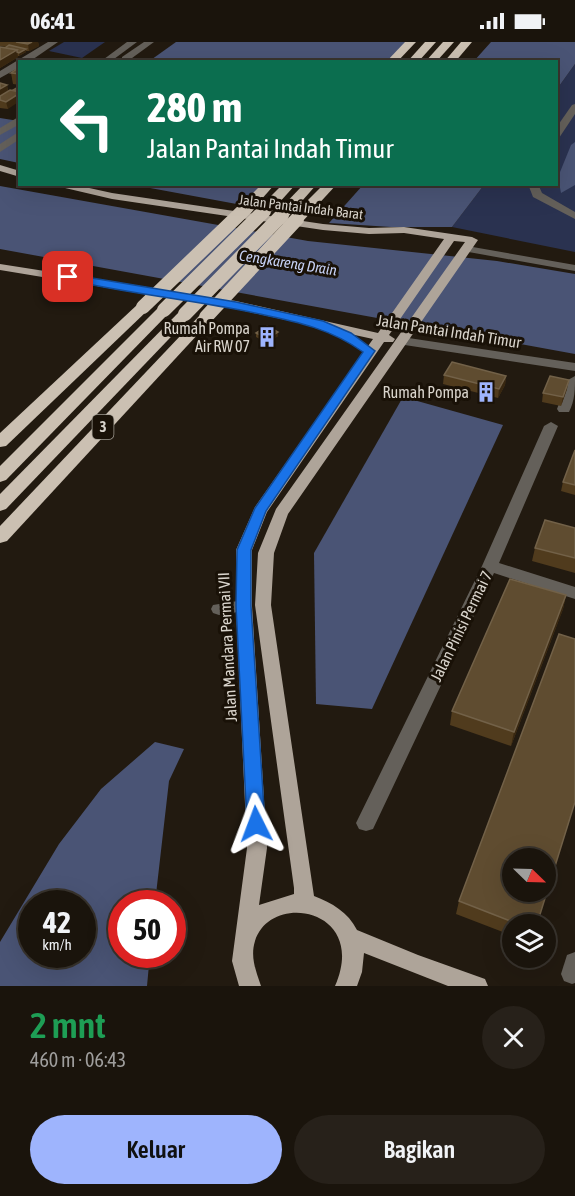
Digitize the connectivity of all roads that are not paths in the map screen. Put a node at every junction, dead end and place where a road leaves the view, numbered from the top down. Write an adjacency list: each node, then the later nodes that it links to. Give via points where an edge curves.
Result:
1 (54, 42): 8 (street)
2 (133, 42): 9 (street)
3 (150, 42): 10 (street)
4 (411, 42): 11 (highway)
5 (431, 42): 12 (highway)
6 (448, 42): 13 (highway)
7 (467, 42): 14 (highway)
8 (24, 60)
9 (107, 60)
10 (125, 60)
11 (393, 60)
12 (414, 60)
13 (432, 60)
14 (451, 60)
15 (18, 64): 16 (street)
16 (0, 75)
17 (575, 107): 20 (street)
18 (18, 120): 19 (street)
19 (0, 132)
20 (558, 133)
21 (18, 136): 22 (street)
22 (0, 149)
23 (0, 168): 24 (main road)
24 (18, 173)
25 (0, 177): 26 (main road)
26 (18, 180)
27 (64, 186): 34 (main road, Jalan Pantai Indah Barat)
28 (267, 186): 47 (highway, bridge)
29 (288, 186): 48 (highway, 3, bridge)
30 (309, 186): 49 (highway, 3, bridge)
31 (329, 186): 50 (highway, 3, bridge)
32 (534, 186): 33 (street, via 537,195)
33 (575, 216)
34 (446, 245): 35 (main road, Jalan Pantai Indah Barat); 40 (main road, Jalan Mandara Permai VII)
35 (467, 248): 36 (street, Jalan Pantai Indah Barat); 38 (street, Jalan Pantai Indah Barat); 41 (main road)
36 (575, 258)
37 (0, 267): 39 (main road, Jalan Pantai Indah Timur, via 163,292)
38 (575, 268)
39 (319, 324): 40 (main road, Jalan Pantai Indah Timur); 42 (main road, Jalan Pantai Indah Timur)
40 (384, 331): 41 (main road, Jalan Pantai Indah Timur); 42 (main road, Jalan Mandara Permai VII)
41 (402, 341): 43 (street, Jalan Pantai Indah Timur); 56 (main road, via 281,513 266,553 263,605)
42 (369, 351): 53 (main road, Jalan Mandara Permai VII, via 260,511 244,550)
43 (575, 368)
44 (574, 384): 45 (street)
45 (564, 409)
46 (551, 426): 51 (street, Jalan Pinisi Permai 7)
47 (0, 442)
48 (0, 476)
49 (0, 505)
50 (0, 537)
51 (490, 566): 52 (street); 55 (street, Jalan Pinisi Permai 7)
52 (575, 593)
53 (244, 606): 54 (street); 58 (main road, Jalan Mandara Permai VII, via 257,848)
54 (219, 609)
55 (366, 824)
56 (304, 903): 57 (main road, via 320,907 339,919); 58 (main road, via 274,907 251,925)
57 (351, 937): 60 (main road, via 355,954); 61 (main road)
58 (244, 938): 59 (main road, Jalan Mandara Permai VII, via 240,954 242,972)
59 (250, 986)
60 (346, 986)
61 (477, 986)

